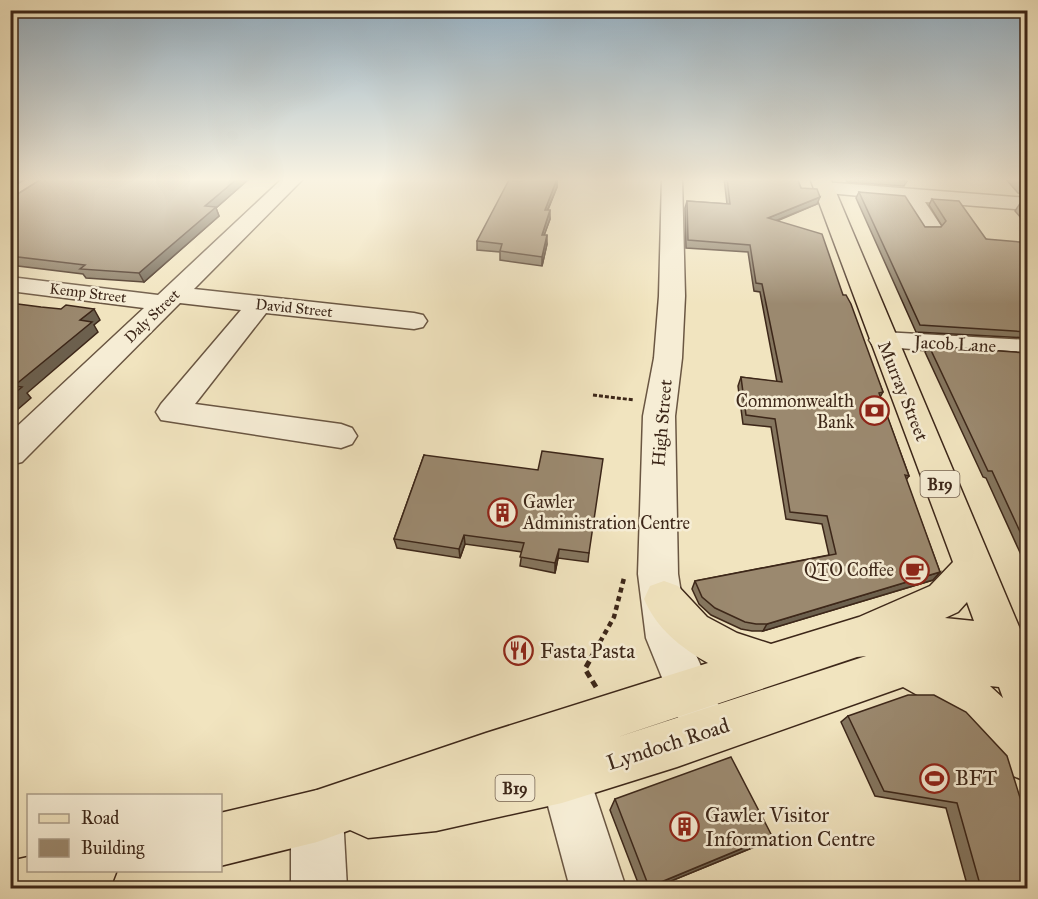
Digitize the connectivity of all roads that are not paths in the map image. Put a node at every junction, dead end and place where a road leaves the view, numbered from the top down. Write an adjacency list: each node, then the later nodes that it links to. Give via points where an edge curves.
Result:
1 (251, 220): 7 (street, Daly Street)
2 (672, 220): 15 (street, High Street, via 668,358 659,416 657,540 658,574)
3 (836, 220): 10 (main road, Murray Street / B19)
4 (926, 220): 5 (street)
5 (930, 226)
6 (10, 284): 7 (street, Kemp Street)
7 (170, 299): 8 (street, David Street); 13 (street, Daly Street)
8 (259, 304): 9 (street, David Street); 12 (street, via 172,411)
9 (414, 321)
10 (883, 340): 11 (street, Jacob Lane); 14 (main road, Murray Street / B19)
11 (1028, 349)
12 (341, 436)
13 (10, 453)
14 (973, 567): 16 (main road, B19, via 944,599); 19 (main road, Murray Street / B19)
15 (664, 599): 17 (main road, via 692,631 727,651); 20 (street, High Street, via 668,638)
16 (857, 637): 17 (main road, Lyndoch Road / B19); 19 (main road, Lyndoch Road / B19, via 904,633)
17 (770, 665): 20 (main road, Lyndoch Road / B19)
18 (905, 665): 19 (main road, Lyndoch Road / B19, via 938,657); 20 (main road, Lyndoch Road / B19); 21 (main road, via 973,700)
19 (1015, 672)
20 (698, 711): 22 (main road, Lyndoch Road / B19); 23 (main road, Lyndoch Road / B19, via 486,757)
21 (1028, 758)
22 (565, 776): 23 (main road, Lyndoch Road / B19, via 444,804); 28 (street)
23 (317, 816): 24 (main road, Lyndoch Road / B19); 27 (street)
24 (222, 840)
25 (81, 872): 26 (main road)
26 (13, 888)
27 (319, 888)
28 (597, 888)

